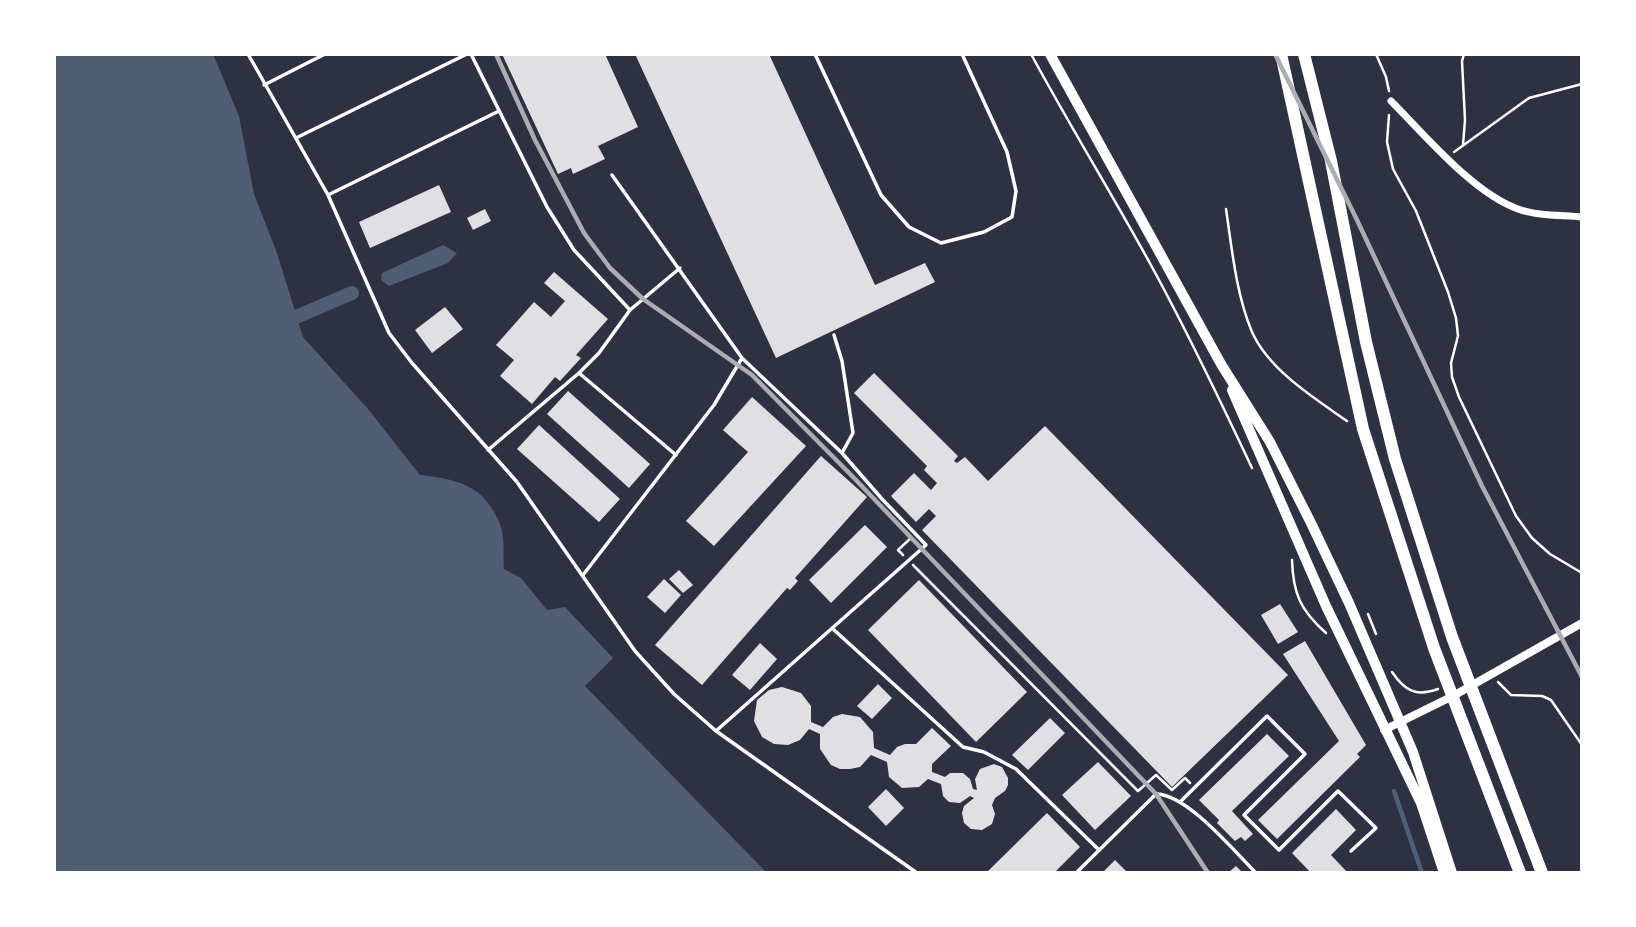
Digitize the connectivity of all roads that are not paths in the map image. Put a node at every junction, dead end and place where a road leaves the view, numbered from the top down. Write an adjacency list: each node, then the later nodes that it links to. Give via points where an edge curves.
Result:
1 (248, 54): 9 (lane)
2 (325, 54): 9 (lane)
3 (469, 54): 11 (lane); 12 (lane)
4 (815, 54): 5 (lane, via 881,195 909,227 941,243 984,232 1012,217 1016,191 1007,152)
5 (962, 54)
6 (1050, 54): 20 (main road)
7 (1281, 54): 39 (highway, via 1363,429 1434,648)
8 (1304, 54): 40 (highway, via 1392,446 1452,638)
9 (264, 85): 12 (lane)
10 (1391, 101): 15 (street, via 1471,180 1505,203 1520,210)
11 (500, 111): 14 (lane); 17 (lane, via 547,207 574,250)
12 (296, 138): 14 (lane)
13 (612, 175): 16 (lane)
14 (328, 195): 22 (lane, via 389,332)
15 (1582, 217)
16 (680, 268): 17 (lane); 19 (lane)
17 (630, 310): 21 (lane)
18 (834, 335): 23 (lane, via 853,433)
19 (742, 358): 23 (lane); 24 (lane)
20 (1221, 364): 28 (main road, via 1270,442 1311,523); 29 (main road)
21 (579, 373): 22 (lane); 24 (lane)
22 (488, 450): 25 (lane, via 517,482)
23 (842, 453): 27 (lane, via 926,545)
24 (676, 455): 25 (lane)
25 (583, 575): 30 (lane, via 635,651)
26 (1582, 623): 28 (street)
27 (833, 629): 30 (lane); 32 (lane, via 963,747 1016,769)
28 (1401, 723): 29 (street); 38 (main road)
29 (1384, 730): 37 (main road, via 1421,803)
30 (716, 731): 34 (lane)
31 (1181, 801): 32 (lane, via 1156,794); 33 (lane, via 1267,716 1305,754 1244,815 1279,850 1338,790 1376,828); 36 (lane)
32 (1099, 850): 35 (lane)
33 (1351, 852)
34 (917, 873)
35 (1076, 873)
36 (1256, 873)
37 (1444, 873)
38 (1452, 873)
39 (1520, 873)
40 (1542, 873)

